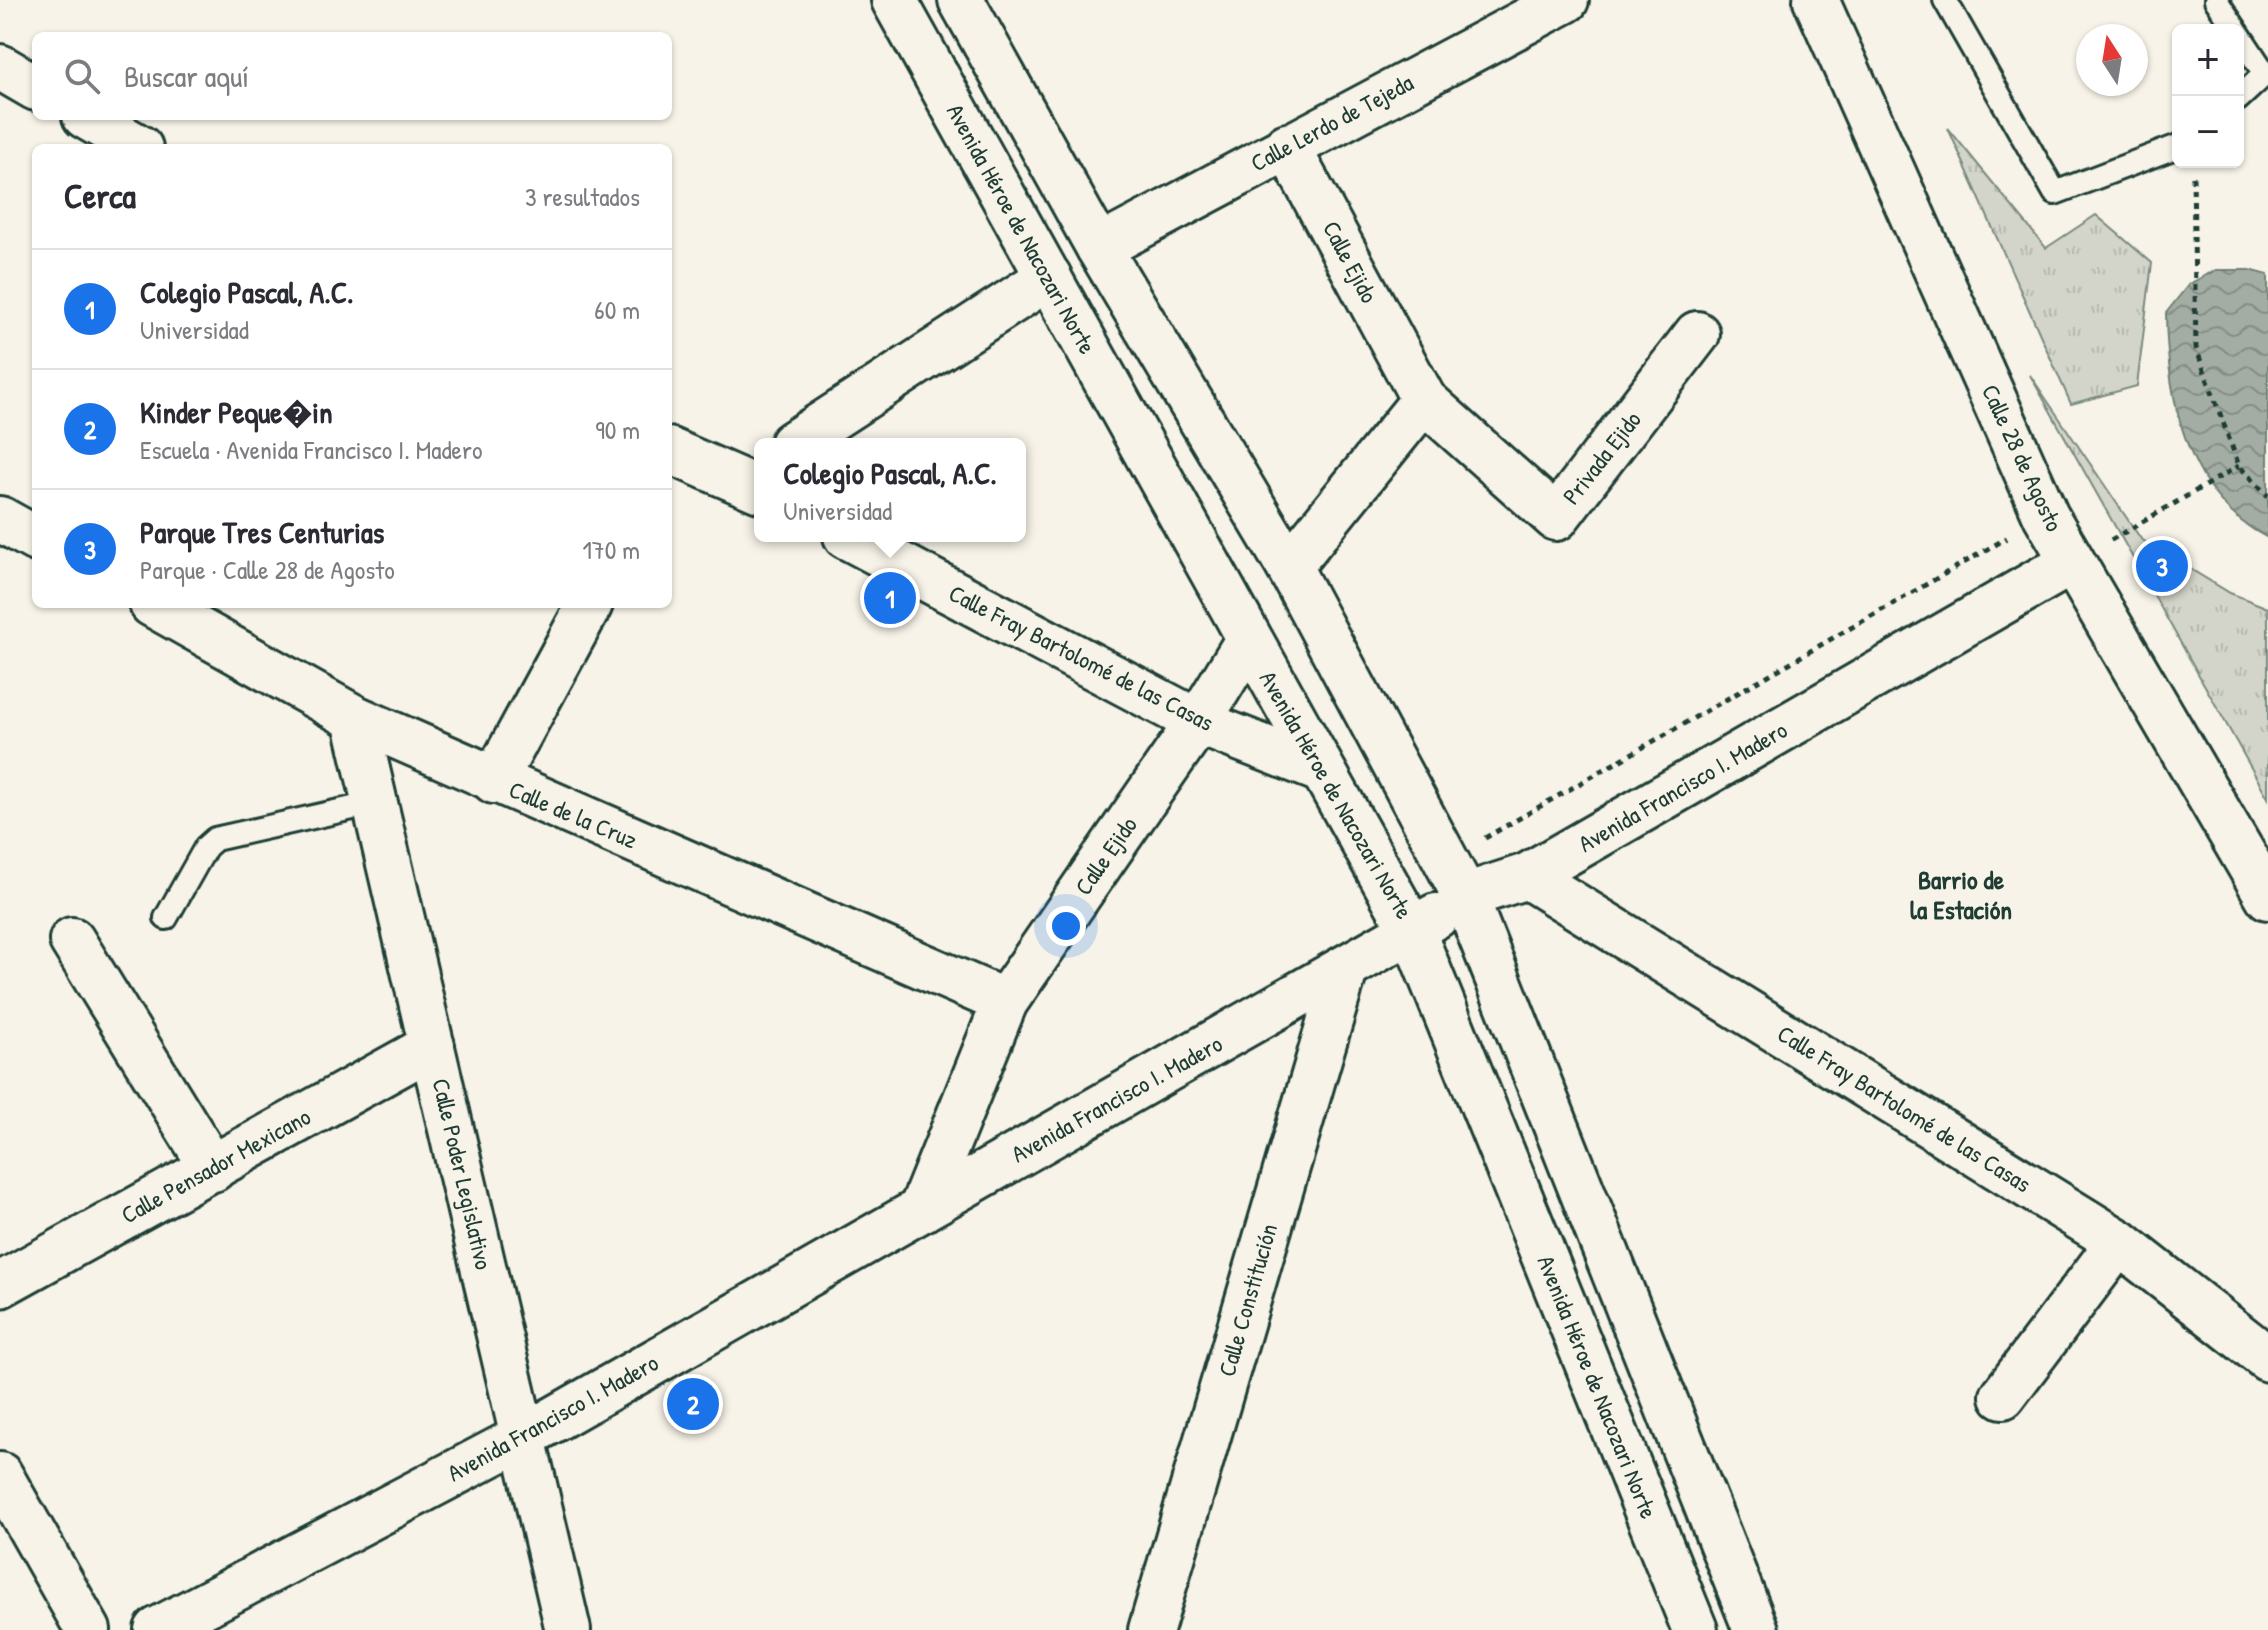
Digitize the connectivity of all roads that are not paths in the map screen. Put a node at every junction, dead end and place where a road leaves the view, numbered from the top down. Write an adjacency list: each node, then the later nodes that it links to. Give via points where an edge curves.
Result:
1 (894, 0): 17 (street, Avenida Héroe de Nacozari Norte)
2 (961, 0): 16 (street)
3 (1566, 0): 14 (street, Calle Lerdo de Tejeda)
4 (1816, 0): 26 (street, Calle 28 de Agosto, via 2046,516)
5 (1945, 0): 15 (lane, via 2055,193)
6 (2216, 0): 7 (lane)
7 (2232, 24)
8 (2244, 42): 11 (lane, via 2265,74)
9 (0, 67): 10 (street)
10 (32, 86)
11 (2244, 93)
12 (92, 120): 13 (street)
13 (133, 144)
14 (1287, 146): 16 (street, Calle Lerdo de Tejeda); 19 (street, Calle Ejido)
15 (2172, 148)
16 (1099, 248): 27 (street)
17 (1049, 277): 20 (street); 30 (street, Avenida Héroe de Nacozari Norte)
18 (1697, 334): 19 (street, Privada Ejido, via 1556,518)
19 (1424, 400): 27 (street)
20 (801, 438)
21 (672, 454): 22 (street)
22 (753, 478)
23 (0, 519): 24 (street)
24 (32, 537)
25 (857, 542): 32 (street, Calle Fray Bartolomé de las Casas)
26 (2072, 562): 36 (street, Avenida Francisco I. Madero); 38 (street, Calle 28 de Agosto)
27 (1289, 567): 37 (street)
28 (159, 608): 31 (street, Calle de la Cruz)
29 (588, 608): 34 (street)
30 (1248, 640): 32 (street, Calle Ejido); 33 (street, Avenida Héroe de Nacozari Norte)
31 (355, 718): 34 (street, Calle de la Cruz); 35 (street, Calle Poder Legislativo)
32 (1198, 722): 33 (street, Calle Fray Bartolomé de las Casas); 43 (street, Calle Ejido)
33 (1321, 770): 40 (street, Avenida Héroe de Nacozari Norte)
34 (494, 781): 43 (street, Calle de la Cruz)
35 (375, 803): 39 (lane, via 215,839); 44 (street, Calle Poder Legislativo)
36 (1527, 876): 37 (street, Avenida Francisco I. Madero); 47 (street, Calle Fray Bartolomé de las Casas)
37 (1465, 896): 40 (street, Avenida Francisco I. Madero); 58 (street)
38 (2268, 897)
39 (166, 918)
40 (1413, 932): 42 (street, Avenida Francisco I. Madero); 57 (street, Avenida Héroe de Nacozari Norte)
41 (72, 940): 45 (street)
42 (1345, 970): 46 (street, Avenida Francisco I. Madero); 56 (street, Calle Constitución)
43 (1005, 1002): 46 (street, Calle Ejido)
44 (432, 1046): 45 (street, Calle Pensador Mexicano); 51 (street, Calle Poder Legislativo)
45 (213, 1169): 48 (street, Calle Pensador Mexicano)
46 (921, 1210): 51 (street, Avenida Francisco I. Madero)
47 (2119, 1242): 49 (street, Calle Fray Bartolomé de las Casas); 50 (street)
48 (0, 1285)
49 (2268, 1359)
50 (2003, 1396)
51 (523, 1437): 54 (street, Avenida Francisco I. Madero); 55 (street, Calle Poder Legislativo)
52 (0, 1475): 53 (street)
53 (88, 1630)
54 (157, 1630)
55 (568, 1630)
56 (1151, 1630)
57 (1695, 1630)
58 (1756, 1630)

